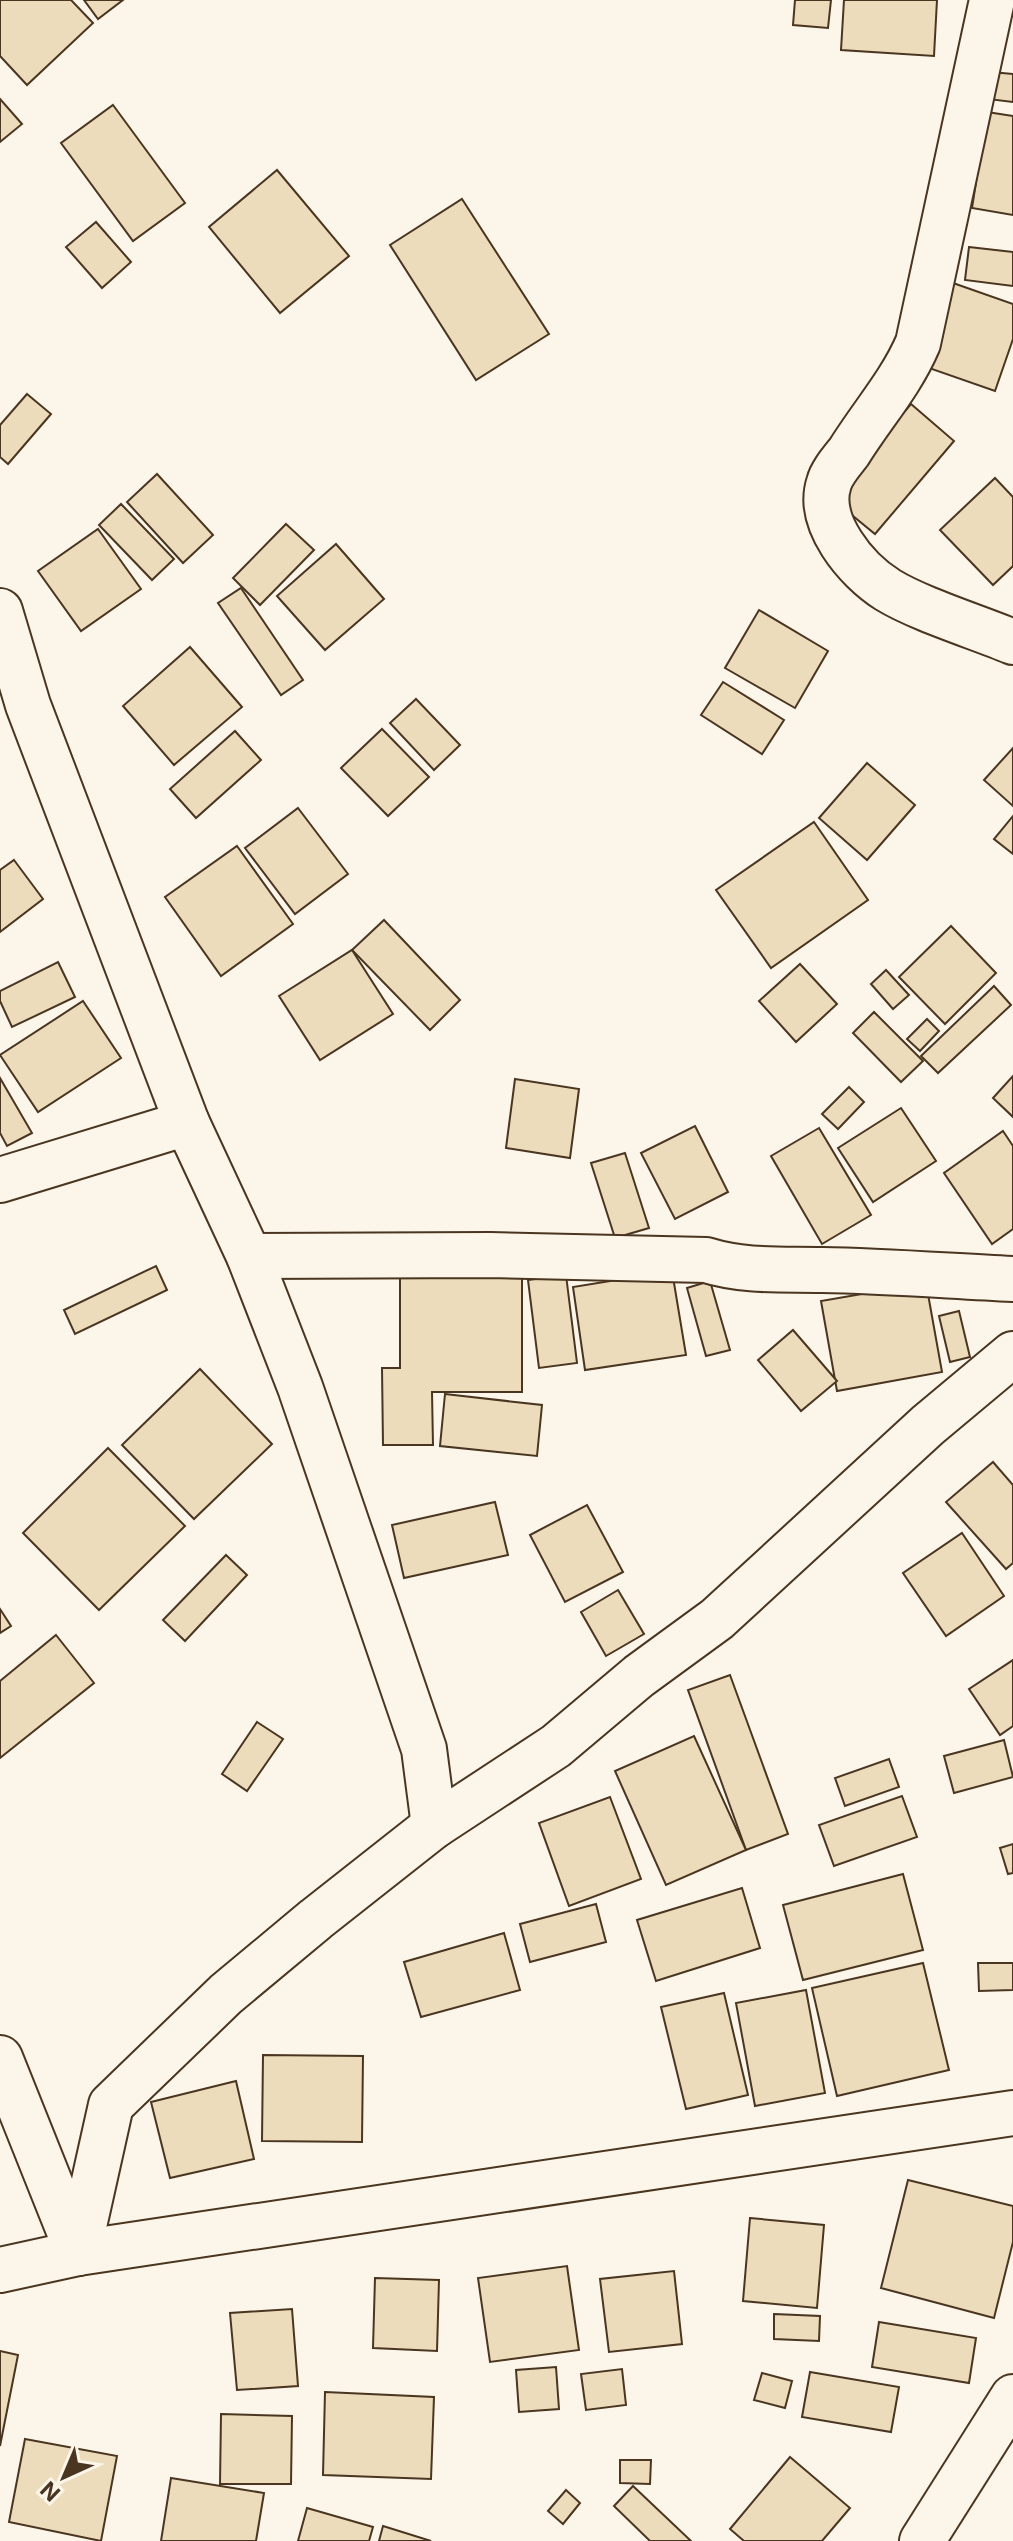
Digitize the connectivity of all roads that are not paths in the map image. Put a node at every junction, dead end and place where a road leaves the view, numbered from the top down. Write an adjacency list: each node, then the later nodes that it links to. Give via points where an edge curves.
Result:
1 (992, 0): 3 (street, via 918,343 906,372 829,482 826,504 848,552 888,590)
2 (0, 611): 4 (street, via 28,705)
3 (1013, 642)
4 (187, 1123): 5 (street); 6 (street)
5 (0, 1180)
6 (249, 1256): 7 (street, via 706,1260 774,1272); 9 (street, via 350,1525 424,1749)
7 (1013, 1279)
8 (1013, 1354): 9 (street, via 717,1619 556,1746)
9 (434, 1826): 12 (street, via 226,1994 111,2105)
10 (0, 2058): 12 (street)
11 (1013, 2113): 12 (street)
12 (78, 2253): 13 (street)
13 (0, 2270)
14 (1013, 2397): 15 (street)
15 (922, 2541)

